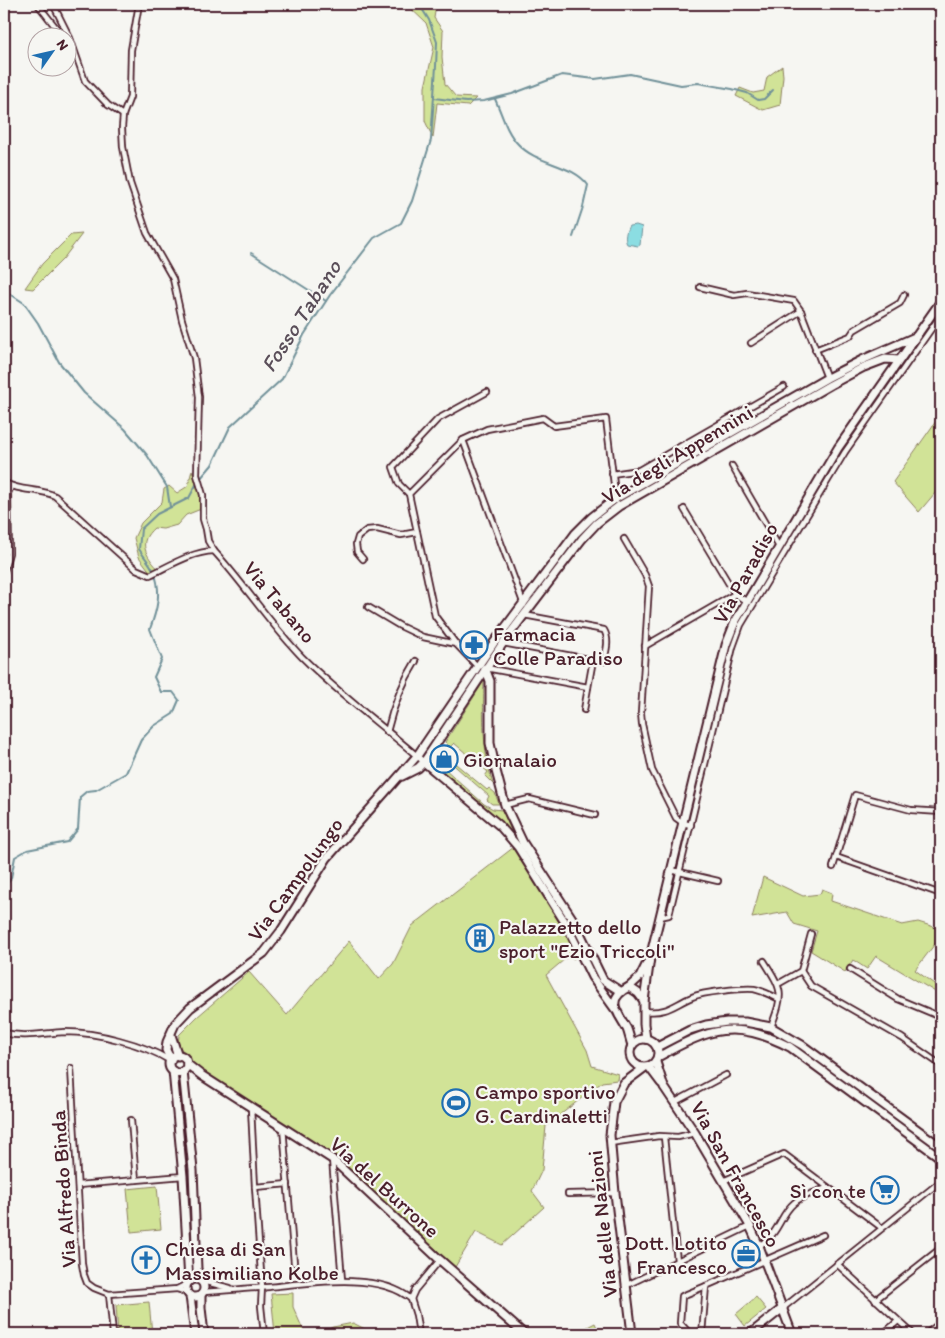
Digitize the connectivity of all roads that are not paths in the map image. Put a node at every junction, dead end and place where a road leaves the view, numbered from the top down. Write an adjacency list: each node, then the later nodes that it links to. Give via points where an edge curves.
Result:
1 (37, 4): 4 (street)
2 (53, 4): 5 (street)
3 (139, 4): 7 (street, Via Tabano, via 131,50 130,97)
4 (57, 28)
5 (64, 28)
6 (78, 63): 7 (street, via 85,81 108,105)
7 (124, 115): 36 (street, Via Tabano, via 123,147 130,183 147,233 173,279 194,358 199,397 197,475 204,524)
8 (700, 286): 11 (street, via 734,295 747,292 794,301)
9 (904, 295): 15 (street, via 900,302 854,330 850,336)
10 (941, 301): 13 (street, Via Paradiso)
11 (801, 311): 14 (street); 15 (street)
12 (941, 315): 25 (street)
13 (916, 337): 16 (street, Via degli Appennini); 17 (street, Via Paradiso)
14 (750, 343)
15 (815, 350): 20 (street)
16 (886, 351): 17 (street, via 897,355); 20 (street, Via degli Appennini)
17 (898, 360): 18 (street, Via degli Appennini); 19 (street, Via Paradiso)
18 (876, 362): 19 (street, via 882,365); 31 (street, Via degli Appennini, via 830,384)
19 (888, 376): 24 (street, Via Paradiso)
20 (827, 378): 31 (street, Via degli Appennini)
21 (784, 387): 27 (street, via 639,470)
22 (487, 392): 30 (street, via 438,418 393,467 399,484)
23 (463, 440): 27 (street, via 487,428 543,418 554,426 606,419); 30 (street); 41 (street)
24 (838, 448): 25 (street); 35 (street, Via Paradiso)
25 (845, 452): 60 (street, via 741,625)
26 (732, 466): 35 (street)
27 (612, 474): 31 (street)
28 (4, 482): 29 (street)
29 (11, 487): 36 (street, via 55,496 136,569 150,575 191,555); 38 (street, via 8,493 9,553)
30 (409, 494): 33 (street)
31 (617, 503): 41 (street, Via degli Appennini, via 592,517 575,534); 43 (street, Via degli Appennini, via 582,539)
32 (684, 508): 39 (street)
33 (417, 532): 37 (street, via 401,535 367,530 358,537 356,544); 45 (street, via 434,616)
34 (624, 539): 46 (street, via 648,586)
35 (779, 547): 40 (street, Via Paradiso)
36 (214, 551): 53 (street, Via Tabano, via 301,656 348,701)
37 (363, 559)
38 (4, 571)
39 (735, 594): 40 (street); 46 (street)
40 (746, 601): 60 (street, Via Paradiso, via 726,645)
41 (522, 603): 43 (street); 49 (street, Via degli Appennini)
42 (368, 607): 45 (street, via 423,637)
43 (526, 613): 44 (street, Via degli Appennini); 47 (street, via 604,630 608,641 604,661)
44 (503, 643): 47 (street); 50 (street, Via degli Appennini)
45 (456, 644): 49 (street)
46 (645, 646): 60 (street, via 641,713 652,770 676,818)
47 (593, 660): 51 (street)
48 (416, 661): 53 (street, via 397,699)
49 (477, 666): 50 (street); 54 (street, Via degli Appennini)
50 (486, 668): 51 (street); 55 (street, Via degli Appennini); 57 (street, via 490,681 490,743)
51 (588, 687): 52 (street)
52 (584, 710)
53 (387, 732): 54 (street, Via Tabano)
54 (417, 756): 55 (street, Via Tabano); 56 (street, Via Campolungo)
55 (424, 762): 56 (street, Via Campolungo); 78 (street, Via Tabano, via 499,825 518,847 566,924 592,977)
56 (397, 779): 83 (street, Via Campolungo, via 327,858 264,953 190,1008 175,1024)
57 (505, 805): 59 (street, via 529,799); 75 (street, via 523,843 575,923 603,980)
58 (941, 812): 61 (street, via 911,810 855,795)
59 (595, 815)
60 (687, 824): 63 (street, Via Paradiso); 64 (street)
61 (836, 857): 62 (street); 66 (street)
62 (833, 867)
63 (671, 870): 64 (street); 67 (street, Via Paradiso)
64 (679, 872): 65 (street); 67 (street, via 669,915)
65 (718, 881)
66 (941, 894)
67 (660, 917): 69 (street, Via Paradiso)
68 (811, 934): 72 (street)
69 (650, 958): 74 (street, via 640,977); 77 (street)
70 (764, 961): 73 (street)
71 (850, 969): 80 (street, via 898,999)
72 (801, 971): 73 (street); 91 (street, via 811,986 902,1038)
73 (778, 984): 76 (street)
74 (629, 986): 75 (street); 77 (street)
75 (620, 992): 78 (street)
76 (779, 999): 79 (street, via 751,989 702,994 673,1008); 81 (street)
77 (644, 1001): 79 (street)
78 (615, 1009): 85 (street, Via Tabano)
79 (645, 1011): 84 (street)
80 (941, 1017)
81 (771, 1027): 86 (street, via 745,1022 706,1025); 105 (street, via 802,1045)
82 (4, 1033): 88 (street, via 31,1036 78,1033 125,1042)
83 (171, 1034): 87 (street); 88 (street, via 166,1050)
84 (646, 1039): 85 (street); 86 (street)
85 (632, 1045): 92 (street, via 630,1058 636,1065)
86 (657, 1047): 89 (street)
87 (178, 1056): 88 (street); 90 (street)
88 (171, 1060): 94 (street)
89 (657, 1060): 92 (street); 97 (street, Via San Francesco); 106 (street, via 704,1034 725,1030 772,1038 790,1046)
90 (187, 1064): 95 (street); 99 (street, Via del Burrone)
91 (941, 1065)
92 (646, 1067): 97 (street); 104 (street, Via delle Nazioni, via 624,1083 614,1102)
93 (71, 1068): 113 (street, Via Alfredo Binda)
94 (173, 1071): 95 (street); 108 (street)
95 (183, 1071): 128 (street, via 193,1170 197,1269)
96 (726, 1075): 98 (street)
97 (664, 1087): 98 (street, Via San Francesco)
98 (675, 1102): 102 (street, Via San Francesco)
99 (251, 1108): 101 (street, Via del Burrone); 114 (street)
100 (131, 1120): 109 (street)
101 (283, 1127): 107 (street, Via del Burrone); 112 (street)
102 (695, 1133): 103 (street); 110 (street, Via San Francesco)
103 (664, 1138): 104 (street); 125 (street)
104 (610, 1143): 116 (street, Via delle Nazioni)
105 (941, 1147)
106 (941, 1158)
107 (332, 1159): 123 (street, Via del Burrone); 129 (street)
108 (183, 1176): 109 (street); 130 (street)
109 (136, 1180): 113 (street)
110 (724, 1181): 115 (street, via 784,1154); 118 (street, Via San Francesco)
111 (941, 1181): 119 (street)
112 (288, 1184): 114 (street); 126 (street)
113 (78, 1185): 136 (street, Via Alfredo Binda, via 84,1275 94,1288)
114 (255, 1187): 133 (street)
115 (827, 1188): 119 (street); 121 (street, via 792,1204 773,1236)
116 (615, 1193): 117 (street); 131 (street, Via delle Nazioni)
117 (568, 1194)
118 (750, 1226): 121 (street, Via San Francesco); 125 (street)
119 (882, 1228): 127 (street)
120 (823, 1235): 124 (street)
121 (759, 1246): 124 (street, Via San Francesco)
122 (941, 1248): 140 (street)
123 (440, 1260): 139 (street); 149 (street, Via del Burrone)
124 (764, 1260): 132 (street); 141 (street, Via San Francesco)
125 (676, 1261): 131 (street)
126 (294, 1263)
127 (837, 1264): 140 (street); 141 (street)
128 (201, 1280): 130 (street, via 194,1278); 134 (street); 138 (street, via 205,1286)
129 (342, 1280): 133 (street); 139 (street, via 402,1292)
130 (188, 1283): 135 (street); 137 (street)
131 (625, 1286): 150 (street, Via delle Nazioni)
132 (706, 1286): 151 (street, via 682,1296 680,1323); 152 (street)
133 (262, 1287): 134 (street); 147 (street)
134 (234, 1288): 138 (street)
135 (177, 1289): 136 (street); 137 (street)
136 (110, 1294): 144 (street)
137 (189, 1294): 138 (street, via 196,1297); 145 (street)
138 (202, 1294): 146 (street)
139 (411, 1299): 148 (street)
140 (875, 1300): 142 (street)
141 (783, 1308): 153 (street); 154 (street, Via San Francesco)
142 (898, 1321): 155 (street); 156 (street)
143 (941, 1322): 157 (street)
144 (113, 1334)
145 (195, 1334)
146 (204, 1334)
147 (264, 1334)
148 (419, 1334)
149 (522, 1334)
150 (632, 1334)
151 (690, 1334)
152 (702, 1334)
153 (750, 1334)
154 (792, 1334)
155 (883, 1334)
156 (913, 1334)
157 (926, 1334)

